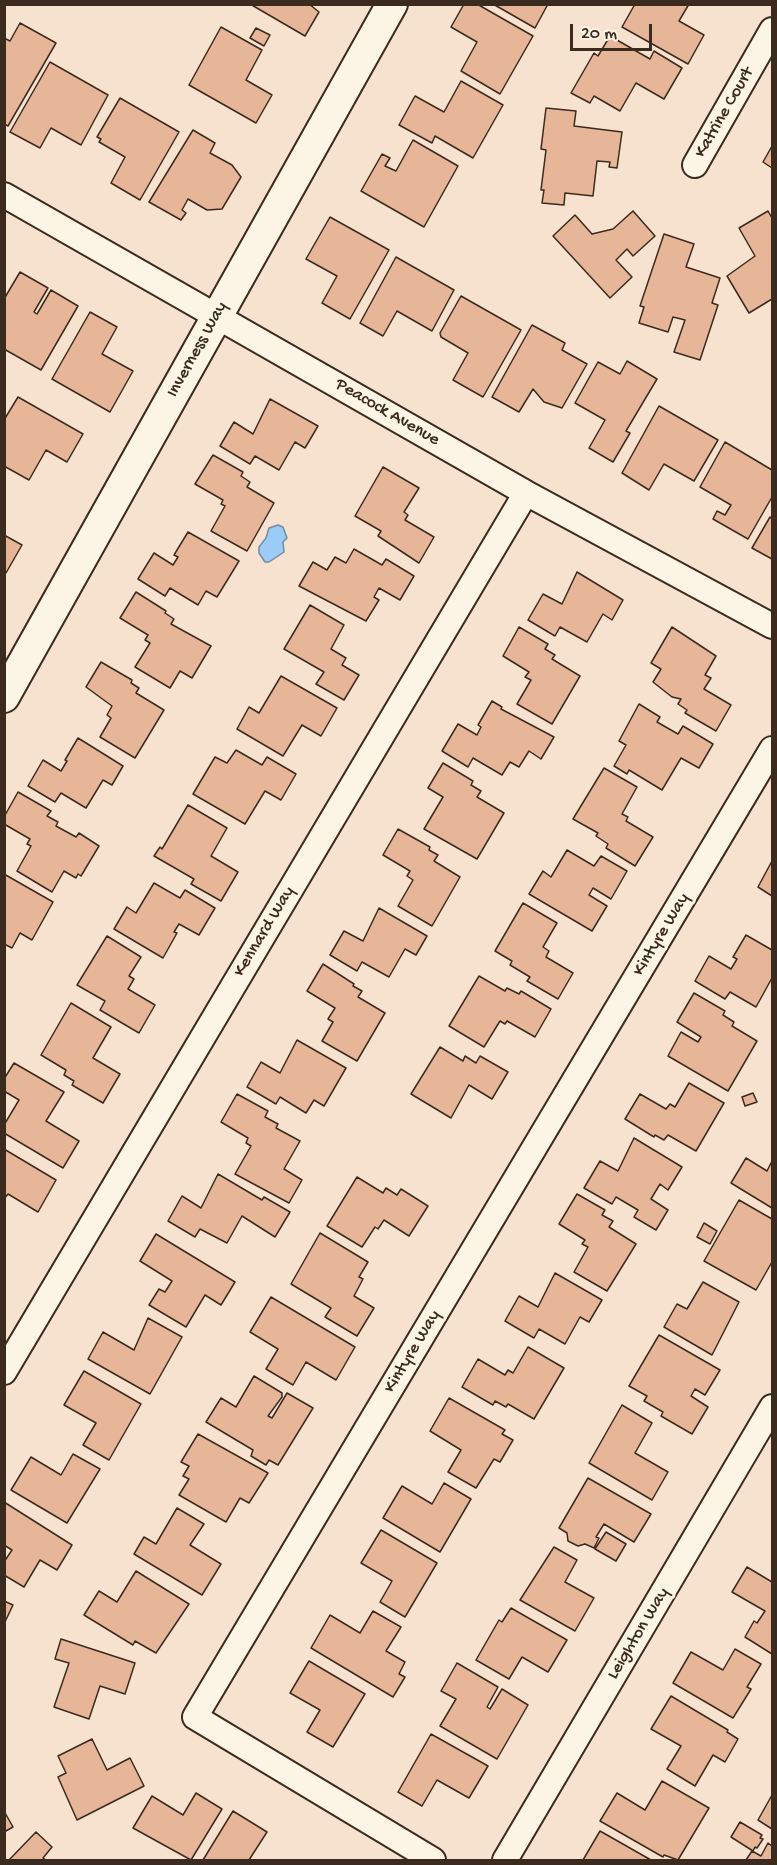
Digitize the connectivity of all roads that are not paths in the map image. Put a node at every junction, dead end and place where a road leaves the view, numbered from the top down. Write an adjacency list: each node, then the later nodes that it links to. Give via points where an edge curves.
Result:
1 (392, 4): 5 (street, Inverness Way)
2 (772, 30): 3 (street, Katrine Court)
3 (695, 165)
4 (4, 195): 5 (street, Peacock Avenue)
5 (217, 316): 6 (street, Peacock Avenue); 8 (street, Inverness Way)
6 (526, 493): 7 (street, Peacock Avenue); 10 (street, Kennard Way)
7 (772, 626)
8 (4, 697)
9 (772, 749): 12 (street, Kintyre Way, via 195,1717)
10 (4, 1372)
11 (772, 1407): 13 (street, Leighton Way)
12 (432, 1860)
13 (505, 1860)

